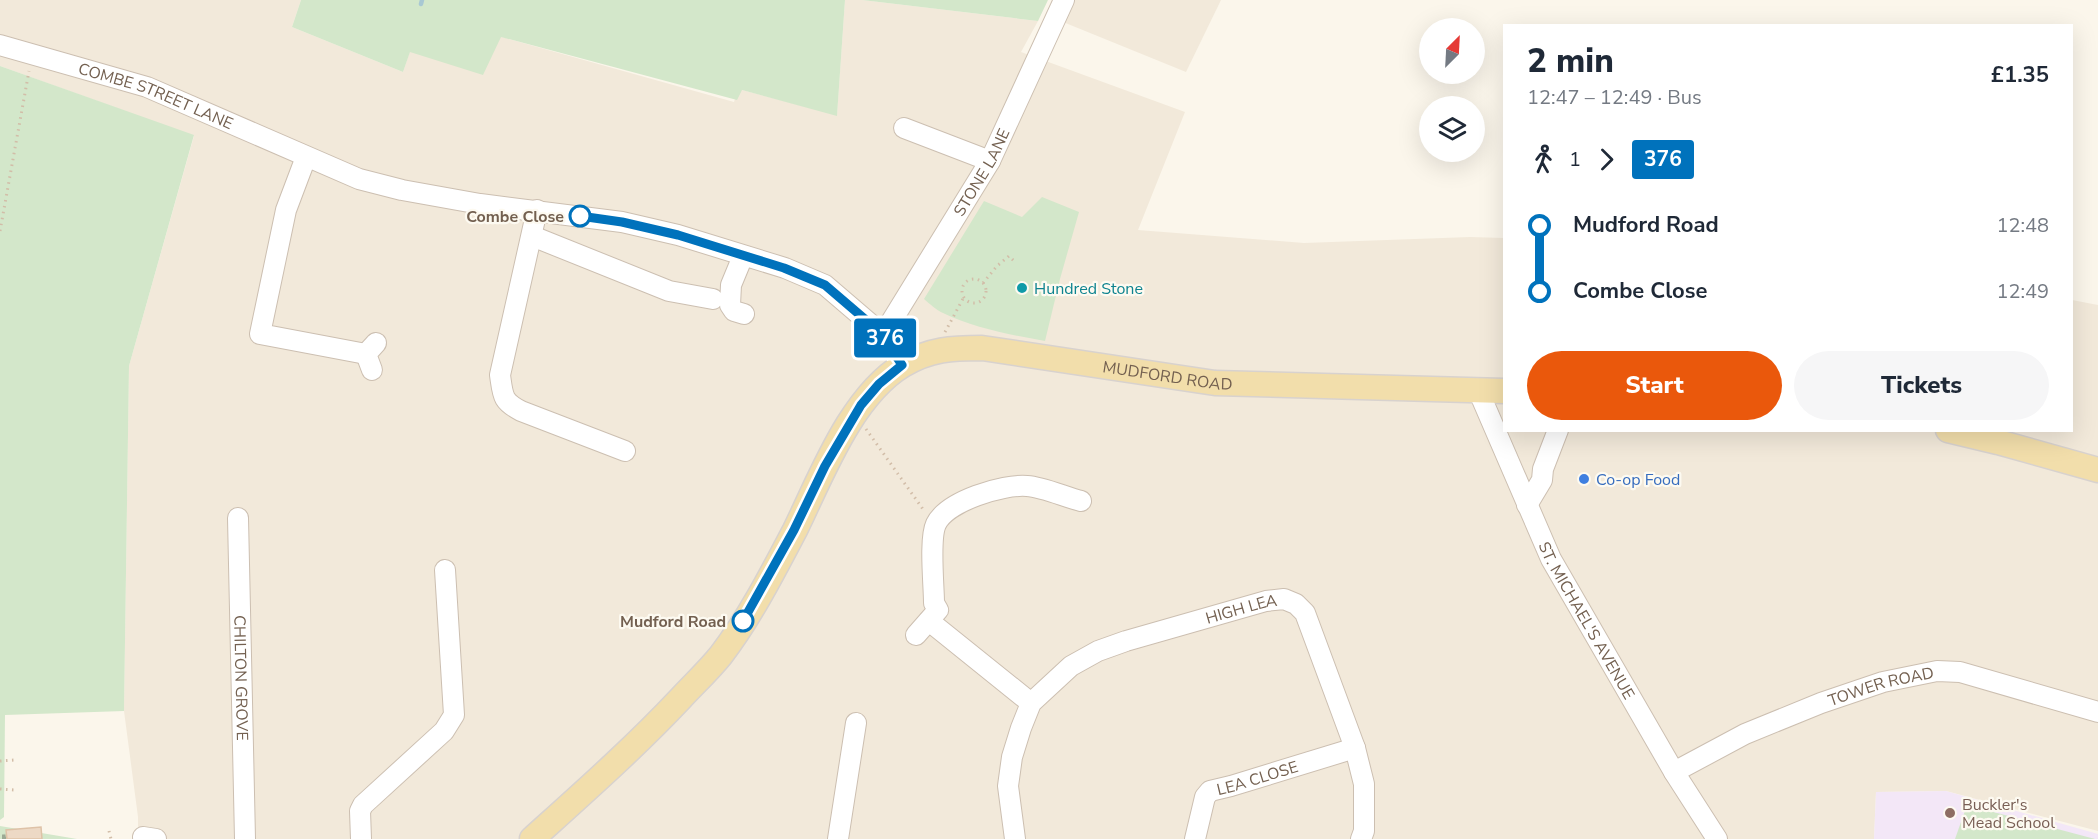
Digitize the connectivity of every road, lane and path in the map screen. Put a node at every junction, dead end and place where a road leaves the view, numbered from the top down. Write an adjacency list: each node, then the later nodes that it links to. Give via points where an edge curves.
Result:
1 (1064, 0): 6 (street, STONE LANE)
2 (0, 45): 3 (street, COMBE STREET LANE)
3 (32, 54): 5 (street, COMBE STREET LANE, via 147,87); 8 (path)
4 (904, 128): 6 (street)
5 (306, 157): 7 (street, COMBE STREET LANE, via 359,179 402,190); 20 (street, via 286,210 260,334)
6 (990, 161): 18 (street, STONE LANE)
7 (537, 210): 9 (street); 10 (street, COMBE STREET LANE, via 633,225)
8 (0, 231)
9 (532, 236): 16 (street, via 669,291); 27 (street, via 500,375 508,404)
10 (744, 256): 17 (street, via 731,285 729,305); 18 (street, COMBE STREET LANE, via 825,285)
11 (1014, 261): 13 (path, via 1009,256)
12 (992, 262): 13 (path)
13 (997, 266): 14 (path)
14 (984, 283): 15 (path, via 977,279 966,282); 15 (path, via 987,291 982,301 970,302)
15 (964, 297): 19 (path)
16 (713, 299)
17 (744, 314)
18 (881, 333): 21 (street, COMBE STREET LANE)
19 (944, 333)
20 (371, 356)
21 (902, 365): 22 (main road, MUDFORD ROAD, via 948,348 982,348 1215,383); 24 (main road, MUDFORD ROAD, via 879,384)
22 (1478, 390): 23 (main road, MUDFORD ROAD); 30 (street, ST. MICHAEL'S AVENUE)
23 (1503, 391)
24 (855, 414): 32 (path); 47 (main road, MUDFORD ROAD, via 761,591 718,658 635,746)
25 (1557, 432): 30 (street, via 1542,480)
26 (1956, 432): 28 (main road)
27 (625, 451)
28 (2098, 470)
29 (1081, 501): 32 (street, via 1027,486 1000,489 950,508)
30 (1527, 505): 40 (street, ST. MICHAEL'S AVENUE, via 1551,559)
31 (238, 518): 45 (street, CHILTON GROVE)
32 (935, 525): 34 (street, via 926,620)
33 (445, 570): 46 (street, via 454,715 444,731 363,805)
34 (1031, 704): 37 (street, HIGH LEA, via 1071,666 1098,651 1239,608 1284,599 1305,613); 49 (street, HIGH LEA, via 1012,757 1008,786)
35 (2098, 712): 40 (street, TOWER ROAD, via 1959,672 1937,671 1883,682 1821,703 1745,734)
36 (856, 723): 48 (street)
37 (1355, 748): 50 (street, LEA CLOSE, via 1210,791); 51 (street, HIGH LEA, via 1365,784)
38 (15, 760): 39 (path)
39 (0, 761)
40 (1674, 772): 52 (street, ST. MICHAEL'S AVENUE)
41 (0, 789): 42 (path)
42 (15, 790)
43 (109, 831): 44 (path)
44 (111, 839)
45 (244, 839)
46 (361, 839)
47 (532, 839)
48 (838, 839)
49 (1015, 839)
50 (1195, 839)
51 (1361, 839)
52 (1717, 839)

